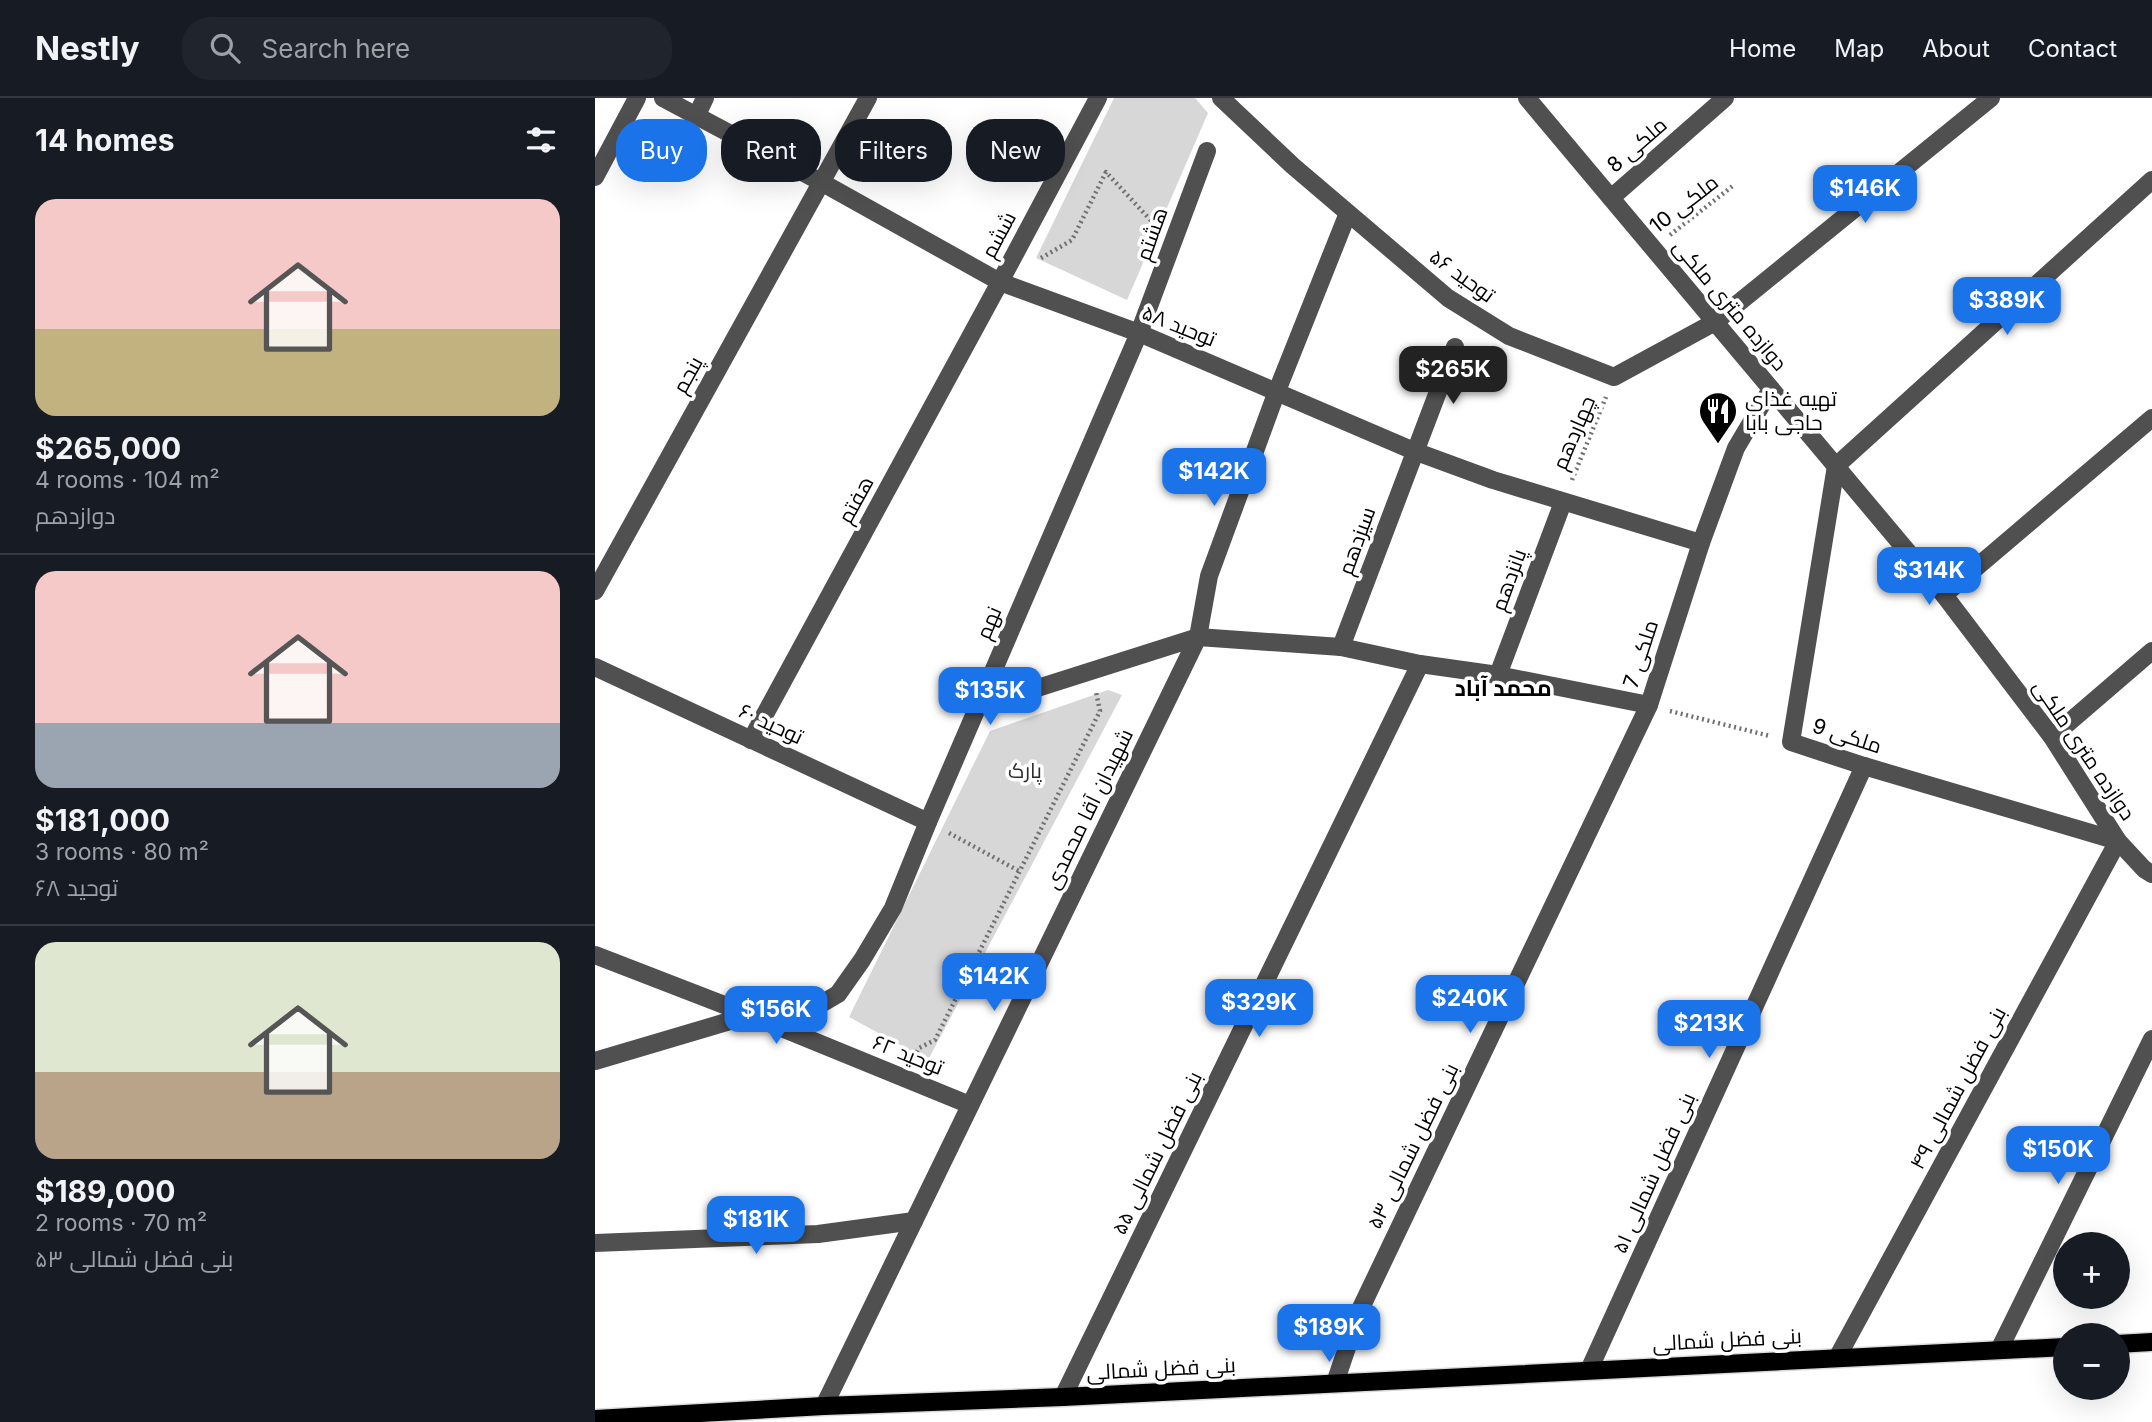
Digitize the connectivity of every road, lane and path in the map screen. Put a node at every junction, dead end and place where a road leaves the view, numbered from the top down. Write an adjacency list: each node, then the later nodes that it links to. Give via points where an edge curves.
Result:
1 (637, 98): 13 (street)
2 (663, 98): 10 (street, توحید ۵۸)
3 (705, 98): 10 (street)
4 (868, 98): 15 (street, پنجم)
5 (1098, 98): 22 (street, ششم)
6 (1221, 98): 18 (street, توحید ۵۶)
7 (1527, 98): 17 (street, دوازده متری ملکی)
8 (1725, 98): 17 (street, ملکی 8)
9 (1991, 98): 23 (street)
10 (696, 117): 11 (street, توحید ۵۸)
11 (721, 130)
12 (1207, 151): 19 (street, هشتم)
13 (595, 177)
14 (2152, 180): 31 (street)
15 (821, 182): 22 (street, توحید ۵۸); 34 (street, پنجم)
16 (1734, 184): 20 (path, ملکی 10)
17 (1611, 198): 20 (street, دوازده متری ملکی)
18 (1348, 213): 26 (street, توحید ۵۶, via 1448,298 1509,336); 28 (street, شهیدان آقا محمدی)
19 (1173, 244): 21 (path, via 1106,173 1072,240); 24 (street, هشتم)
20 (1653, 249): 23 (street, دوازده متری ملکی)
21 (1036, 261)
22 (1000, 282): 24 (street, توحید ۵۸); 46 (street, هفتم)
23 (1715, 322): 26 (street); 27 (street, دوازده متری ملکی)
24 (1139, 333): 28 (street, توحید ۵۸); 44 (street, نهم)
25 (1455, 346): 30 (street, سیزدهم)
26 (1614, 377): 32 (path, چهاردهم)
27 (1771, 389): 31 (street, دوازده متری ملکی); 33 (street, ملکی 7, via 1736,449)
28 (1277, 391): 30 (street, توحید ۵۸); 36 (street, شهیدان آقا محمدی, via 1209,576)
29 (2152, 418): 35 (street)
30 (1414, 451): 32 (street, توحید ۵۸); 37 (street, سیزدهم)
31 (1836, 466): 35 (street, دوازده متری ملکی); 47 (street, ملکی 9)
32 (1563, 502): 33 (street, توحید ۵۸); 42 (street, پانزدهم)
33 (1701, 543): 43 (street, ملکی 7)
34 (595, 591)
35 (1944, 595): 45 (street, دوازده متری ملکی)
36 (1198, 638): 37 (street, ملکی 7); 41 (street); 58 (street, شهیدان آقا محمدی)
37 (1341, 647): 39 (street, ملکی 7)
38 (2152, 651): 45 (street)
39 (1420, 664): 42 (street, ملکی 7); 68 (street, بنی فضل شمالی ۵۵)
40 (595, 667): 46 (street, توحید ۶۰)
41 (1091, 671): 44 (street); 52 (path, via 1100,710)
42 (1498, 675): 43 (street, ملکی 7)
43 (1649, 705): 47 (path); 67 (street, بنی فضل شمالی ۵۳, via 1359,1312)
44 (978, 707): 49 (street, نهم)
45 (2052, 737): 50 (street, دوازده متری ملکی)
46 (751, 740): 49 (street, توحید ۶۰)
47 (1791, 742): 48 (street, ملکی 9)
48 (1864, 766): 50 (street, ملکی 9); 66 (street, بنی فضل شمالی ۵۱)
49 (928, 822): 52 (path); 54 (street, نهم, via 893,908 838,994 809,1011)
50 (2118, 841): 51 (street, دوازده متری ملکی); 65 (street, بنی فضل شمالی ۴۹)
51 (2149, 868)
52 (1019, 871): 57 (path, via 935,1040 919,1048)
53 (595, 956): 54 (street, توحید ۶۲)
54 (750, 1015): 56 (street); 57 (street, توحید ۶۲)
55 (2152, 1039): 64 (street)
56 (595, 1061)
57 (902, 1077): 58 (street, توحید ۶۲)
58 (970, 1105): 59 (street, شهیدان آقا محمدی)
59 (914, 1221): 60 (street, via 818,1234); 69 (street, شهیدان آقا محمدی)
60 (595, 1244)
61 (2152, 1342): 62 (main road)
62 (2130, 1343)
63 (2053, 1348): 64 (main road, بنی فضل شمالی)
64 (1999, 1350): 65 (main road, بنی فضل شمالی)
65 (1837, 1358): 66 (main road, بنی فضل شمالی)
66 (1589, 1370): 67 (main road, بنی فضل شمالی)
67 (1335, 1383): 68 (main road, بنی فضل شمالی)
68 (1063, 1397): 69 (main road, بنی فضل شمالی)
69 (824, 1406): 70 (main road, بنی فضل شمالی)
70 (595, 1419)

